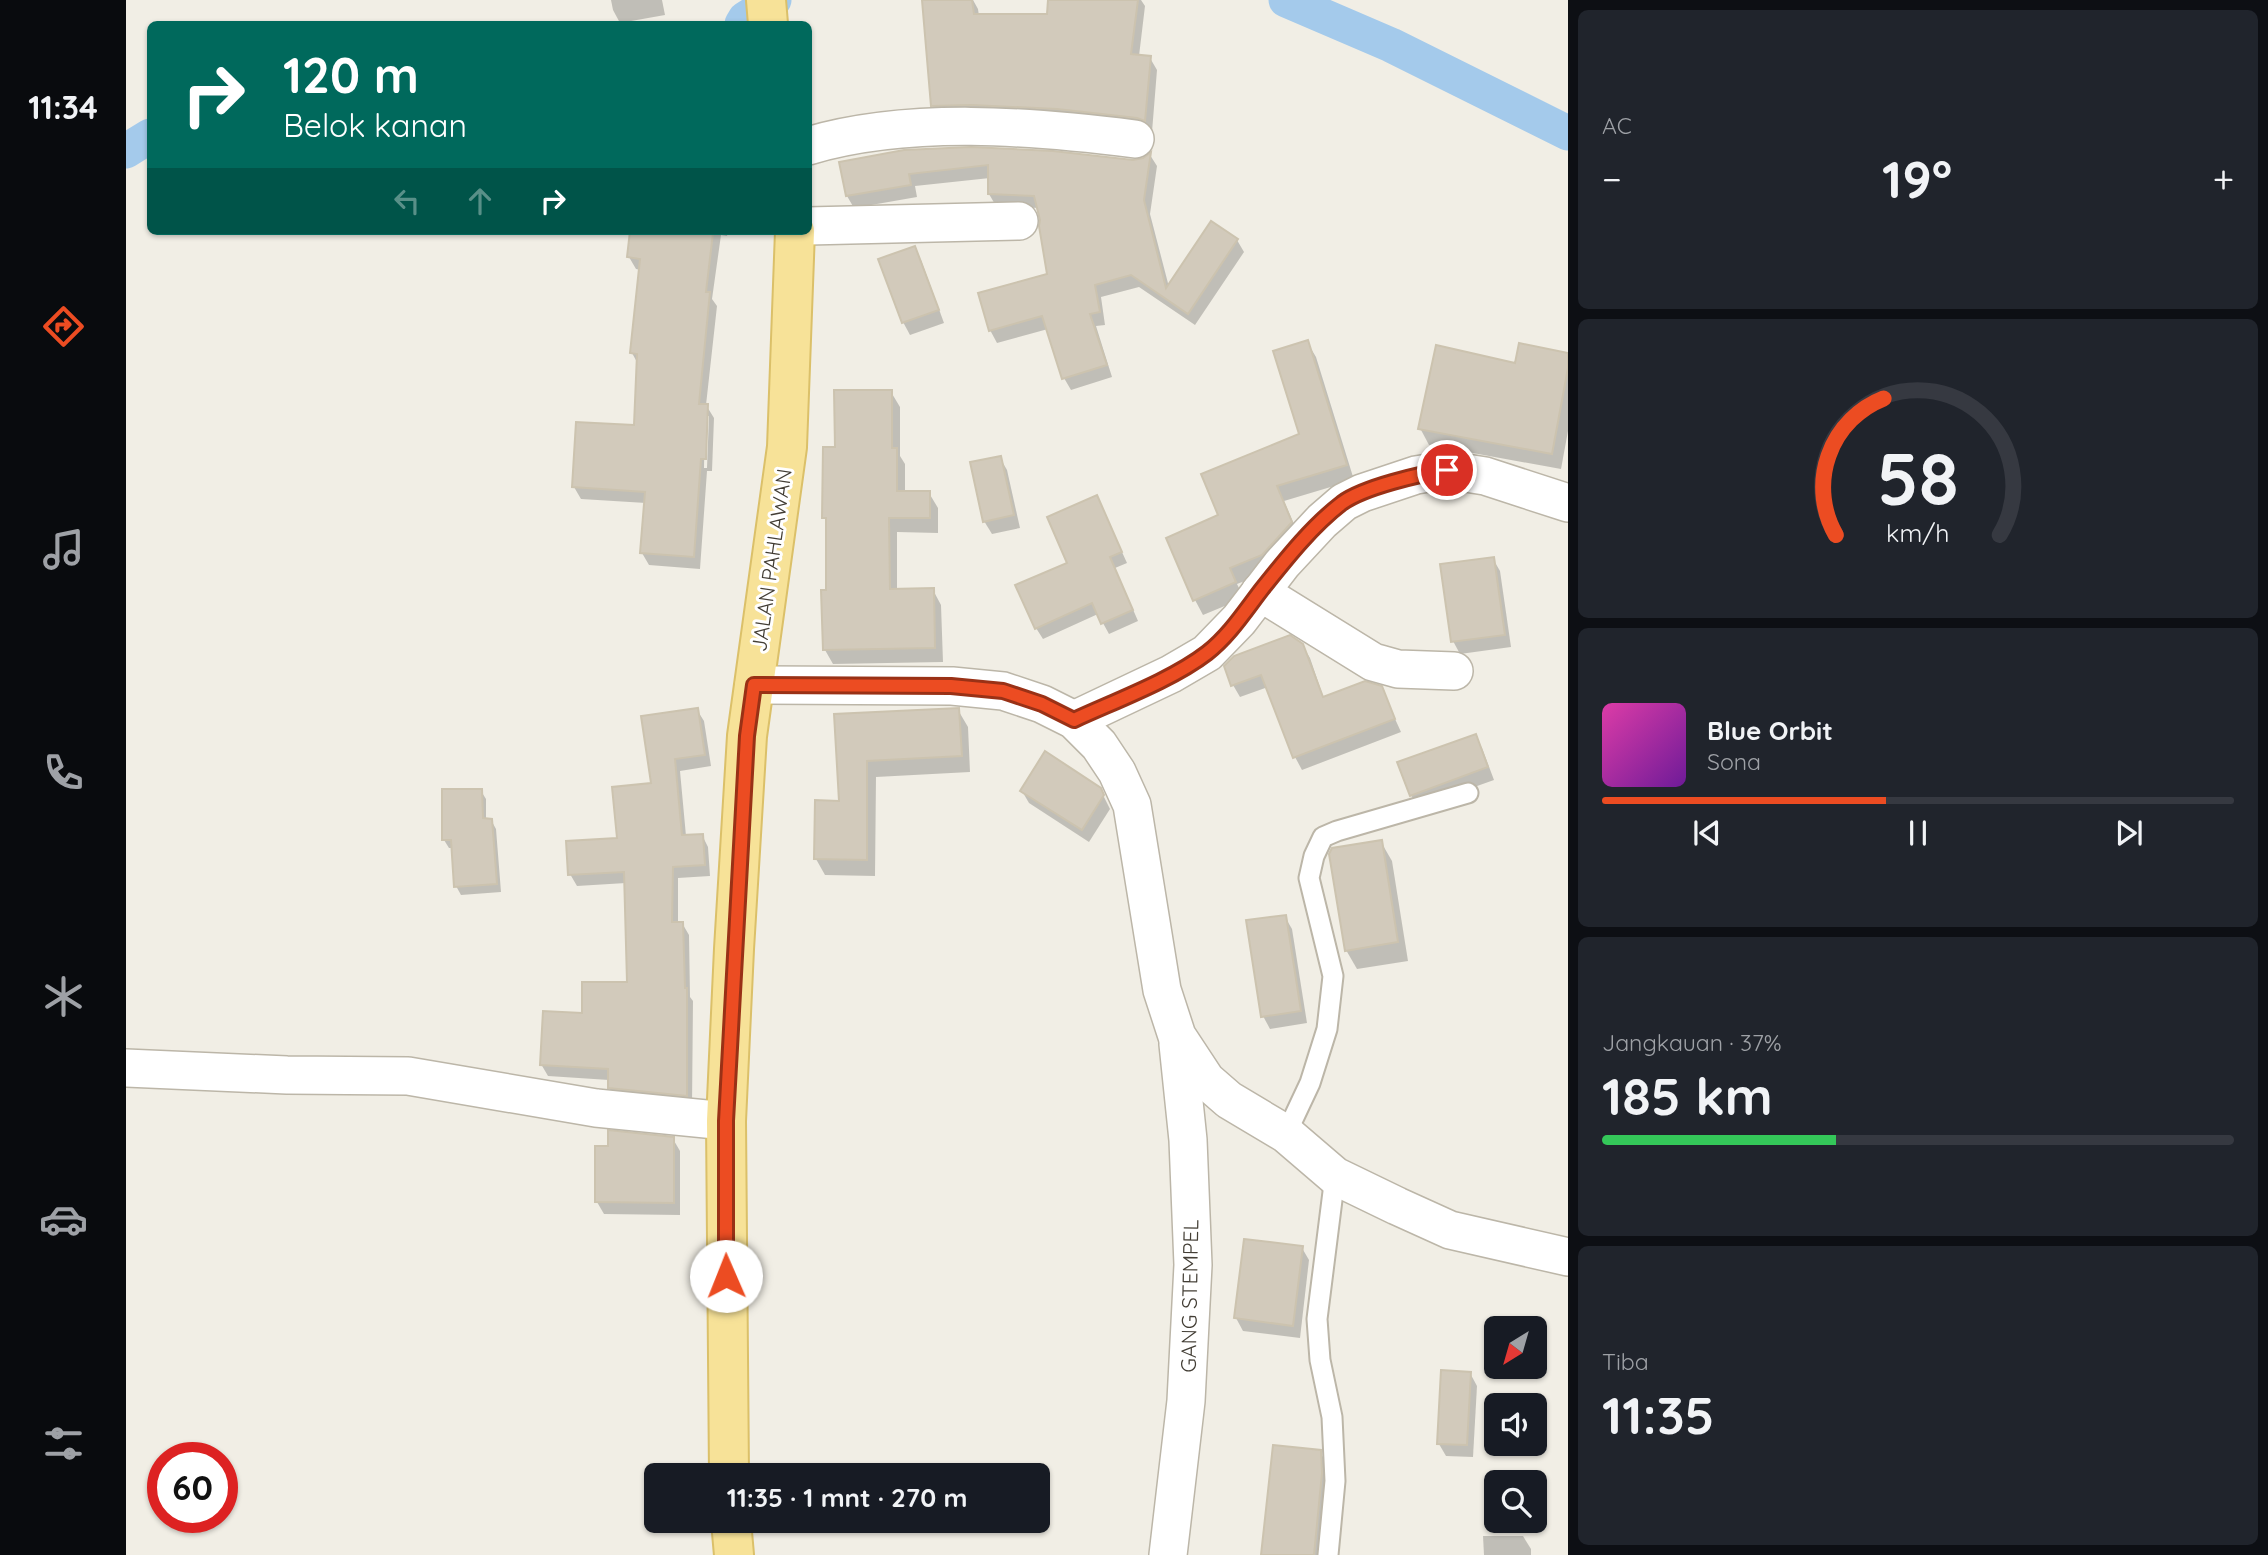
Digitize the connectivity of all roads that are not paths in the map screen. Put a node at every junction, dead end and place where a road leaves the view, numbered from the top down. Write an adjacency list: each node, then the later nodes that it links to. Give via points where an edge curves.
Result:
1 (766, 0): 2 (main road)
2 (768, 21)
3 (1135, 139): 4 (street, via 973,127 868,132)
4 (812, 145)
5 (1019, 220): 6 (street)
6 (812, 226)
7 (795, 235): 11 (main road, JALAN PAHLAWAN, via 787,447)
8 (1568, 503): 9 (street, via 1485,476 1447,470 1416,475 1343,502)
9 (1260, 592): 10 (street, via 1373,662 1398,670); 12 (street, via 1207,653)
10 (1454, 671)
11 (754, 685): 12 (street, via 951,686 1003,691); 16 (main road, JALAN PAHLAWAN, via 747,736)
12 (1074, 720): 14 (street, via 1099,745 1132,804 1162,990)
13 (1468, 793): 17 (lane, via 1323,838 1310,878 1333,976 1327,1029 1310,1083)
14 (1177, 1036): 17 (street, via 1206,1080 1229,1100); 23 (street, GANG STEMPEL, via 1188,1140 1193,1265 1186,1401)
15 (126, 1068): 16 (street, via 398,1076 596,1108)
16 (726, 1121): 20 (main road, JALAN PAHLAWAN)
17 (1286, 1134): 18 (street)
18 (1335, 1176): 19 (street, via 1450,1230); 24 (lane, via 1317,1319 1332,1417 1335,1481)
19 (1568, 1257)
20 (729, 1463)
21 (732, 1533): 22 (main road)
22 (734, 1555)
23 (1168, 1555)
24 (1328, 1555)

